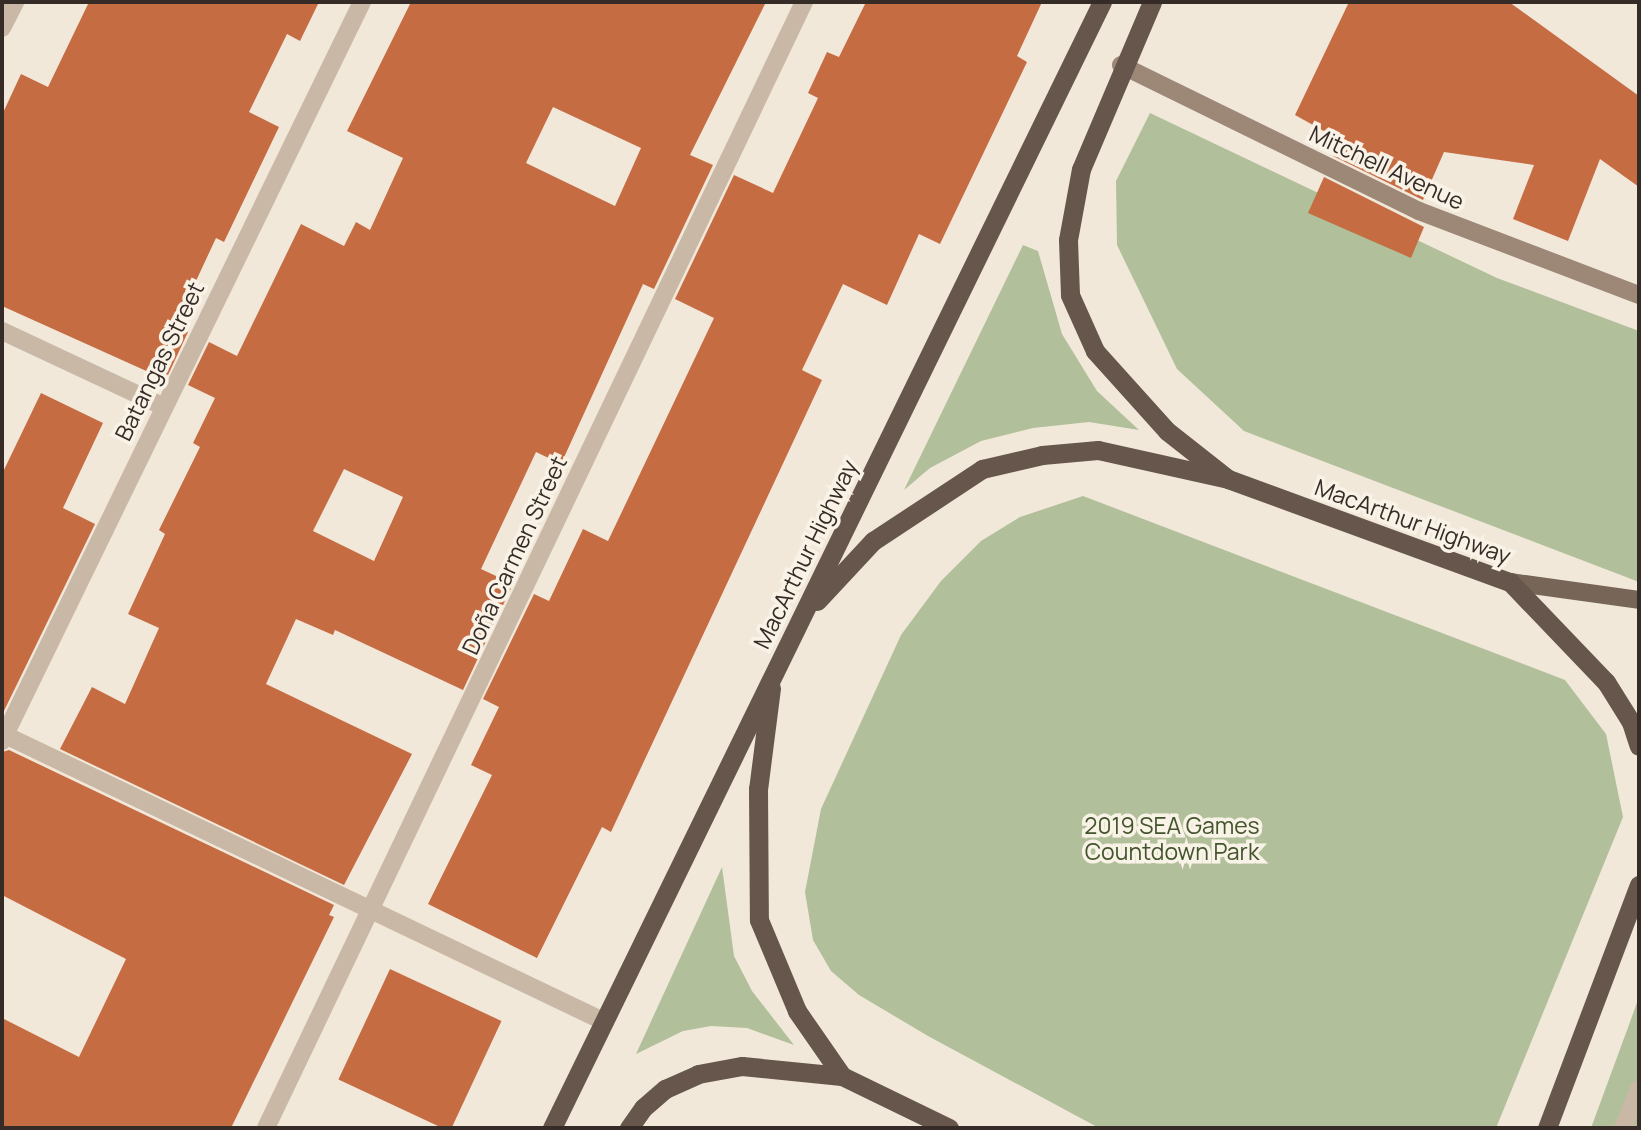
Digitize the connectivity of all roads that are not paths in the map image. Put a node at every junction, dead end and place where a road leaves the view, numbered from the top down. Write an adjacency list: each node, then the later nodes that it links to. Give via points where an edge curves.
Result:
1 (15, 2): 6 (street)
2 (362, 2): 10 (street, Batangas Street)
3 (804, 2): 19 (street, Doña Carmen Street)
4 (1102, 2): 14 (highway, MacArthur Highway)
5 (1152, 2): 7 (highway, MacArthur Highway)
6 (2, 28)
7 (1121, 65): 8 (main road, Mitchell Avenue, via 1419,211); 11 (highway, MacArthur Highway, via 1081,169 1068,240 1070,295 1095,351 1127,391 1167,431)
8 (1639, 295)
9 (2, 331): 10 (street)
10 (164, 407): 16 (street, Batangas Street)
11 (1228, 479): 12 (highway, MacArthur Highway); 14 (highway, via 1098,450 1042,455 982,468 873,541)
12 (1510, 582): 13 (main road); 17 (highway, MacArthur Highway, via 1606,682 1631,722)
13 (1639, 600)
14 (803, 615): 15 (highway, MacArthur Highway)
15 (773, 673): 20 (highway, MacArthur Highway); 21 (highway, via 758,789 759,920 797,1011)
16 (3, 738): 19 (street)
17 (1639, 746)
18 (1639, 885): 27 (highway)
19 (373, 908): 20 (street); 23 (street, Doña Carmen Street)
20 (601, 1020): 24 (highway, MacArthur Highway)
21 (842, 1076): 25 (highway, via 742,1066 698,1074 665,1089); 26 (highway)
22 (1639, 1089): 28 (street)
23 (266, 1128)
24 (552, 1128)
25 (629, 1128)
26 (949, 1128)
27 (1547, 1128)
28 (1623, 1128)

